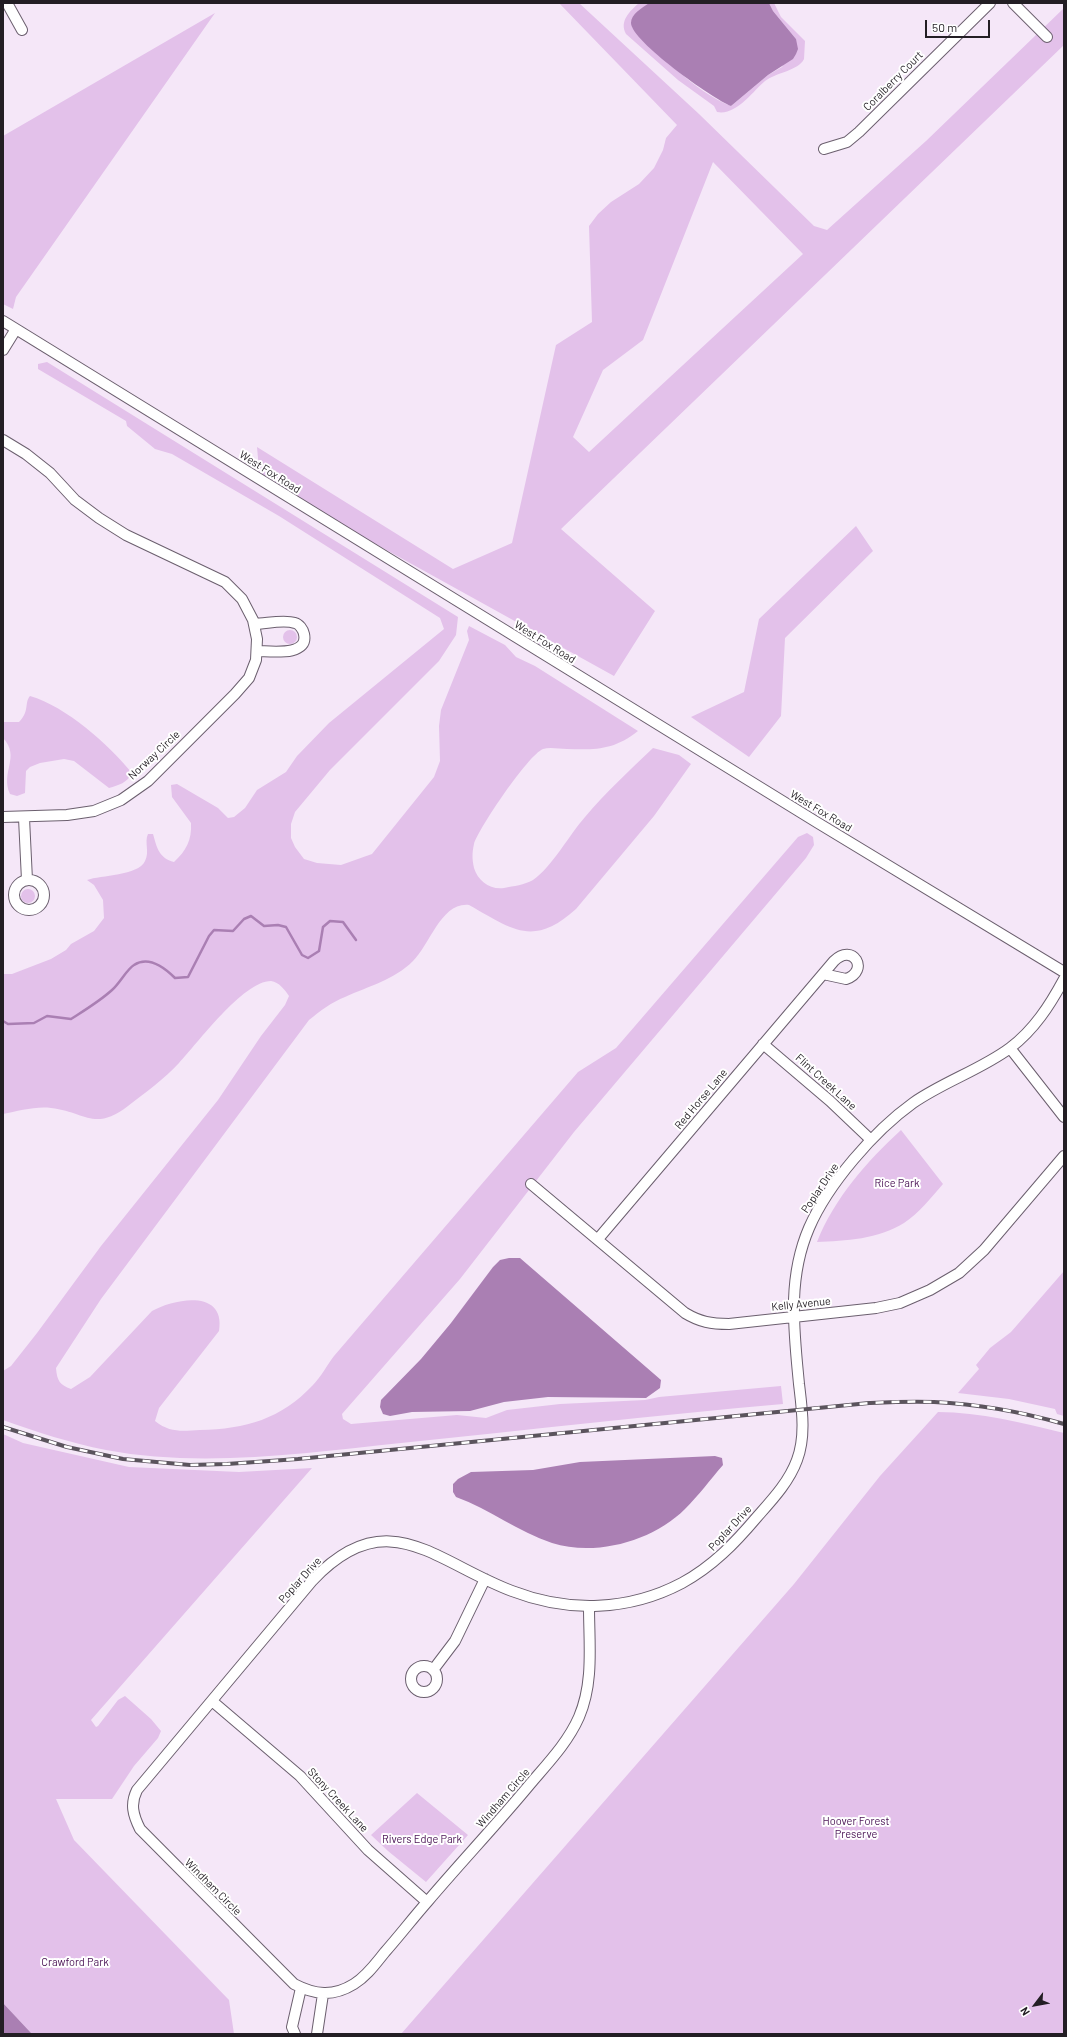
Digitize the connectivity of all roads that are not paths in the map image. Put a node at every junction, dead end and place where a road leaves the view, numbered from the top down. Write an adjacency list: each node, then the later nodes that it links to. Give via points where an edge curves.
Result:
1 (7, 3): 4 (street)
2 (990, 3): 6 (street, Coralberry Court, via 859,132 847,142)
3 (1013, 3): 5 (street)
4 (22, 30)
5 (1047, 37)
6 (824, 149)
7 (3, 321): 8 (street, West Fox Road)
8 (16, 329): 9 (street); 16 (street, West Fox Road)
9 (3, 350)
10 (3, 440): 11 (street, Norway Circle, via 50,473 75,500 99,518 126,535 225,582 242,599)
11 (254, 624): 12 (street, Norway Circle); 12 (street, via 294,622 302,627 305,636 302,644 295,650)
12 (257, 651): 14 (street, Norway Circle, via 249,678 148,781 121,800 94,811)
13 (3, 817): 14 (street, Norway Circle)
14 (24, 818): 15 (street)
15 (27, 880)
16 (1064, 972)
17 (823, 974): 19 (street, Red Horse Lane)
18 (1064, 979): 20 (street, Poplar Drive, via 1037,1023)
19 (763, 1044): 22 (street, Flint Creek Lane); 25 (street, Red Horse Lane)
20 (1010, 1048): 21 (street); 22 (street, Poplar Drive, via 913,1103)
21 (1063, 1113)
22 (871, 1140): 26 (street, Poplar Drive, via 831,1190 808,1230 796,1271)
23 (1064, 1156): 26 (street, Kelly Avenue, via 984,1250 945,1282 914,1297 876,1308)
24 (531, 1184): 25 (street, Kelly Avenue)
25 (598, 1239): 26 (street, Kelly Avenue, via 685,1313 697,1320 709,1324 729,1324)
26 (793, 1317): 28 (street, Poplar Drive, via 803,1428 797,1460 784,1484 725,1553 695,1576 636,1601)
27 (485, 1579): 28 (street, Poplar Drive, via 527,1597); 29 (street, via 455,1641); 30 (street, Poplar Drive, via 432,1552 409,1544 380,1542 347,1552 334,1560 312,1581)
28 (588, 1607): 32 (street, Windham Circle, via 590,1670 579,1717 560,1748 507,1813)
29 (433, 1670)
30 (212, 1701): 31 (street, Poplar Drive); 32 (street, Stony Creek Lane, via 304,1780 368,1850)
31 (138, 1790): 33 (street, Windham Circle, via 132,1801 133,1809 145,1835 283,1974)
32 (427, 1902): 34 (street, Windham Circle, via 364,1977 344,1989)
33 (301, 1988): 34 (street, Windham Circle); 35 (street, via 292,2027)
34 (323, 1994): 36 (street)
35 (295, 2034)
36 (317, 2034)

